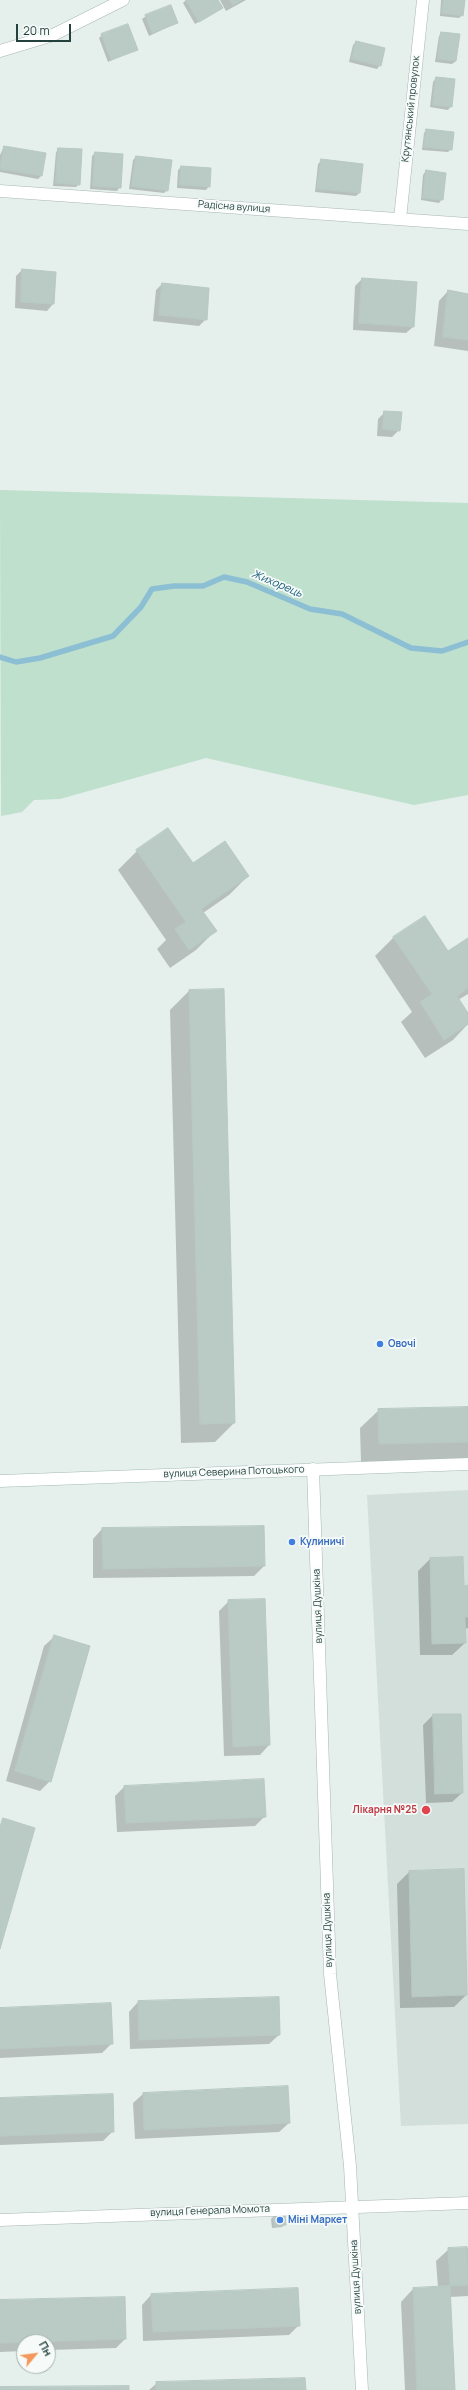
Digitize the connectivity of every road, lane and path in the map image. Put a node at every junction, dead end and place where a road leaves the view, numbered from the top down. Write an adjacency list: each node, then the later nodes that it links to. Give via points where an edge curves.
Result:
1 (122, 0): 3 (street, via 53,35)
2 (423, 0): 5 (street, Крутянський провулок)
3 (0, 51)
4 (0, 191): 5 (street, Радісна вулиця)
5 (400, 219): 6 (street, Радісна вулиця)
6 (468, 224)
7 (468, 1464): 8 (street, вулиця Северина Потоцького)
8 (313, 1469): 9 (street, вулиця Северина Потоцького); 11 (street, вулиця Душкіна, via 330,1974 350,2166)
9 (0, 1481)
10 (468, 2202): 11 (street, вулиця Генерала Момота)
11 (351, 2207): 12 (street, вулиця Генерала Момота); 13 (street, вулиця Душкіна)
12 (0, 2220)
13 (362, 2390)

